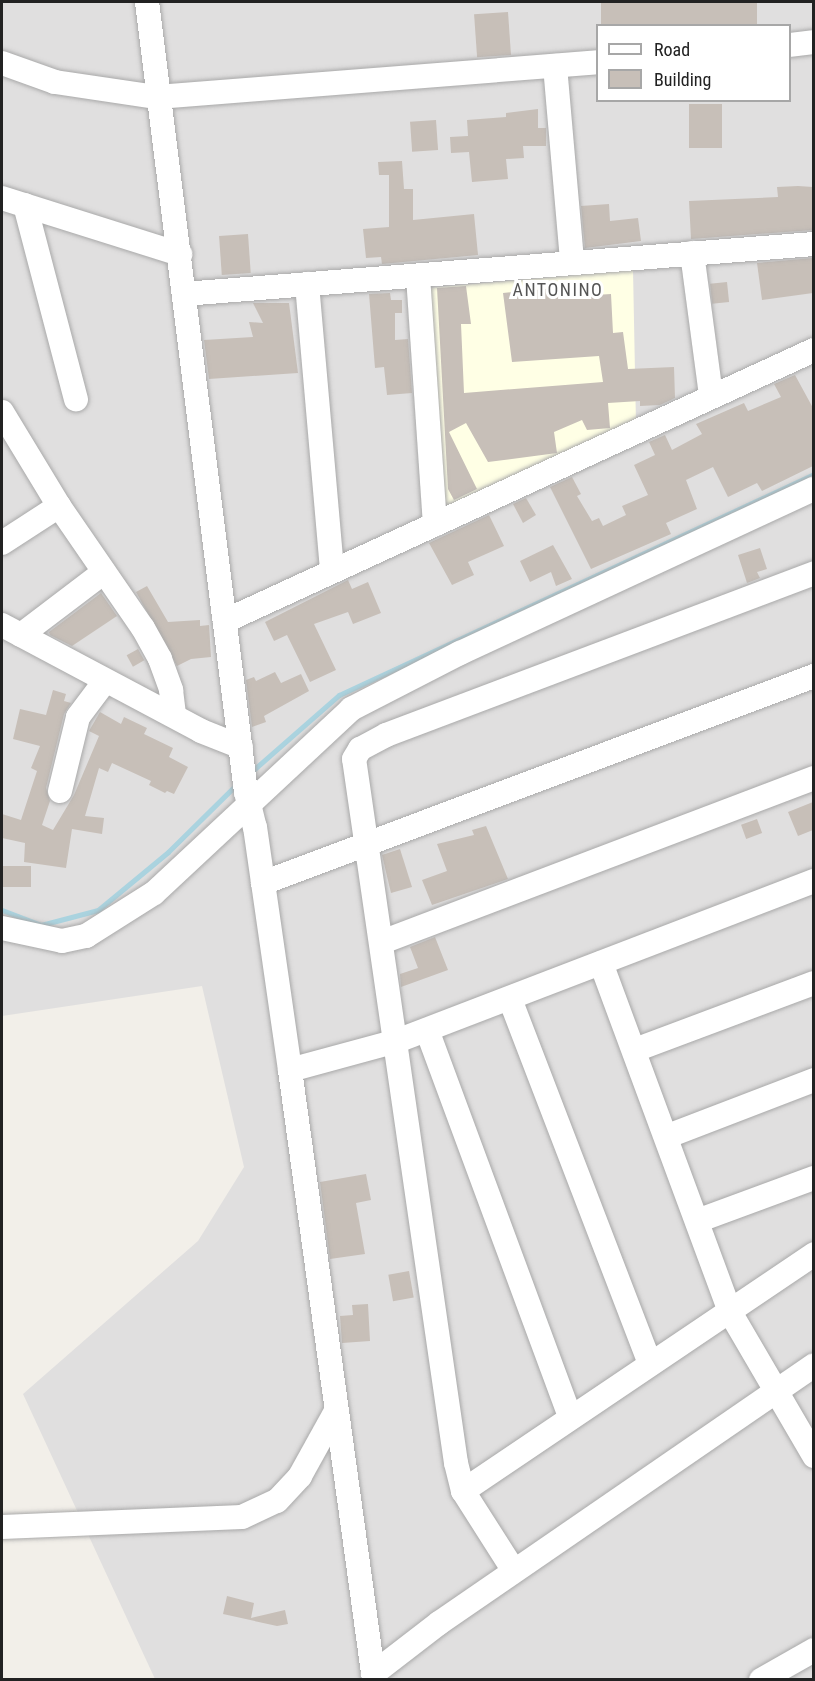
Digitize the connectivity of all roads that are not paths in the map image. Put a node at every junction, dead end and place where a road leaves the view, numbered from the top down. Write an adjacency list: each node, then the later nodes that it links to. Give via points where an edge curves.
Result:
1 (147, 2): 7 (street)
2 (813, 42): 3 (street)
3 (791, 45)
4 (596, 62): 6 (street)
5 (2, 63): 7 (street, via 55,82)
6 (555, 66): 7 (street); 13 (street)
7 (158, 97): 12 (street)
8 (2, 198): 9 (street)
9 (25, 205): 12 (street); 19 (street)
10 (813, 244): 11 (street)
11 (692, 253): 13 (street); 18 (street)
12 (180, 254): 16 (street)
13 (572, 261): 14 (street)
14 (418, 276): 15 (street); 23 (street)
15 (306, 284): 16 (street); 25 (street)
16 (184, 294): 28 (street)
17 (813, 350): 18 (street)
18 (711, 395): 23 (street)
19 (76, 399)
20 (2, 415): 22 (street)
21 (813, 489): 36 (street, via 460,653 351,709)
22 (59, 506): 24 (street); 26 (street)
23 (435, 524): 25 (street)
24 (2, 543)
25 (332, 569): 28 (street)
26 (104, 572): 29 (street); 32 (street, via 160,658 171,690)
27 (813, 573): 37 (street, via 386,735 360,749 353,769)
28 (225, 621): 33 (street)
29 (11, 630): 31 (street)
30 (813, 676): 37 (street)
31 (105, 681): 32 (street); 35 (street, via 78,717)
32 (174, 716): 33 (street)
33 (243, 755): 36 (street)
34 (813, 778): 41 (street)
35 (60, 790)
36 (248, 797): 39 (street); 40 (street, via 154,893 86,936 62,942)
37 (366, 843): 39 (street); 41 (street)
38 (813, 881): 42 (street)
39 (262, 883): 48 (street)
40 (2, 928)
41 (382, 942): 46 (street)
42 (601, 963): 44 (street); 47 (street)
43 (813, 983): 47 (street)
44 (510, 999): 45 (street); 55 (street)
45 (427, 1030): 46 (street); 59 (street)
46 (397, 1041): 48 (street); 61 (street, via 446,1406)
47 (635, 1050): 50 (street)
48 (290, 1070): 58 (street)
49 (813, 1080): 50 (street)
50 (668, 1136): 52 (street)
51 (813, 1178): 52 (street)
52 (697, 1221): 54 (street)
53 (813, 1254): 54 (street)
54 (730, 1312): 55 (street); 57 (street)
55 (650, 1364): 59 (street)
56 (813, 1365): 57 (street)
57 (777, 1390): 60 (street); 63 (street)
58 (336, 1411): 62 (street, via 300,1476 277,1501 242,1517); 65 (street)
59 (570, 1416): 61 (street)
60 (813, 1456)
61 (463, 1491): 63 (street)
62 (2, 1527)
63 (514, 1571): 65 (street)
64 (813, 1650): 66 (street)
65 (373, 1677)
66 (761, 1680)

